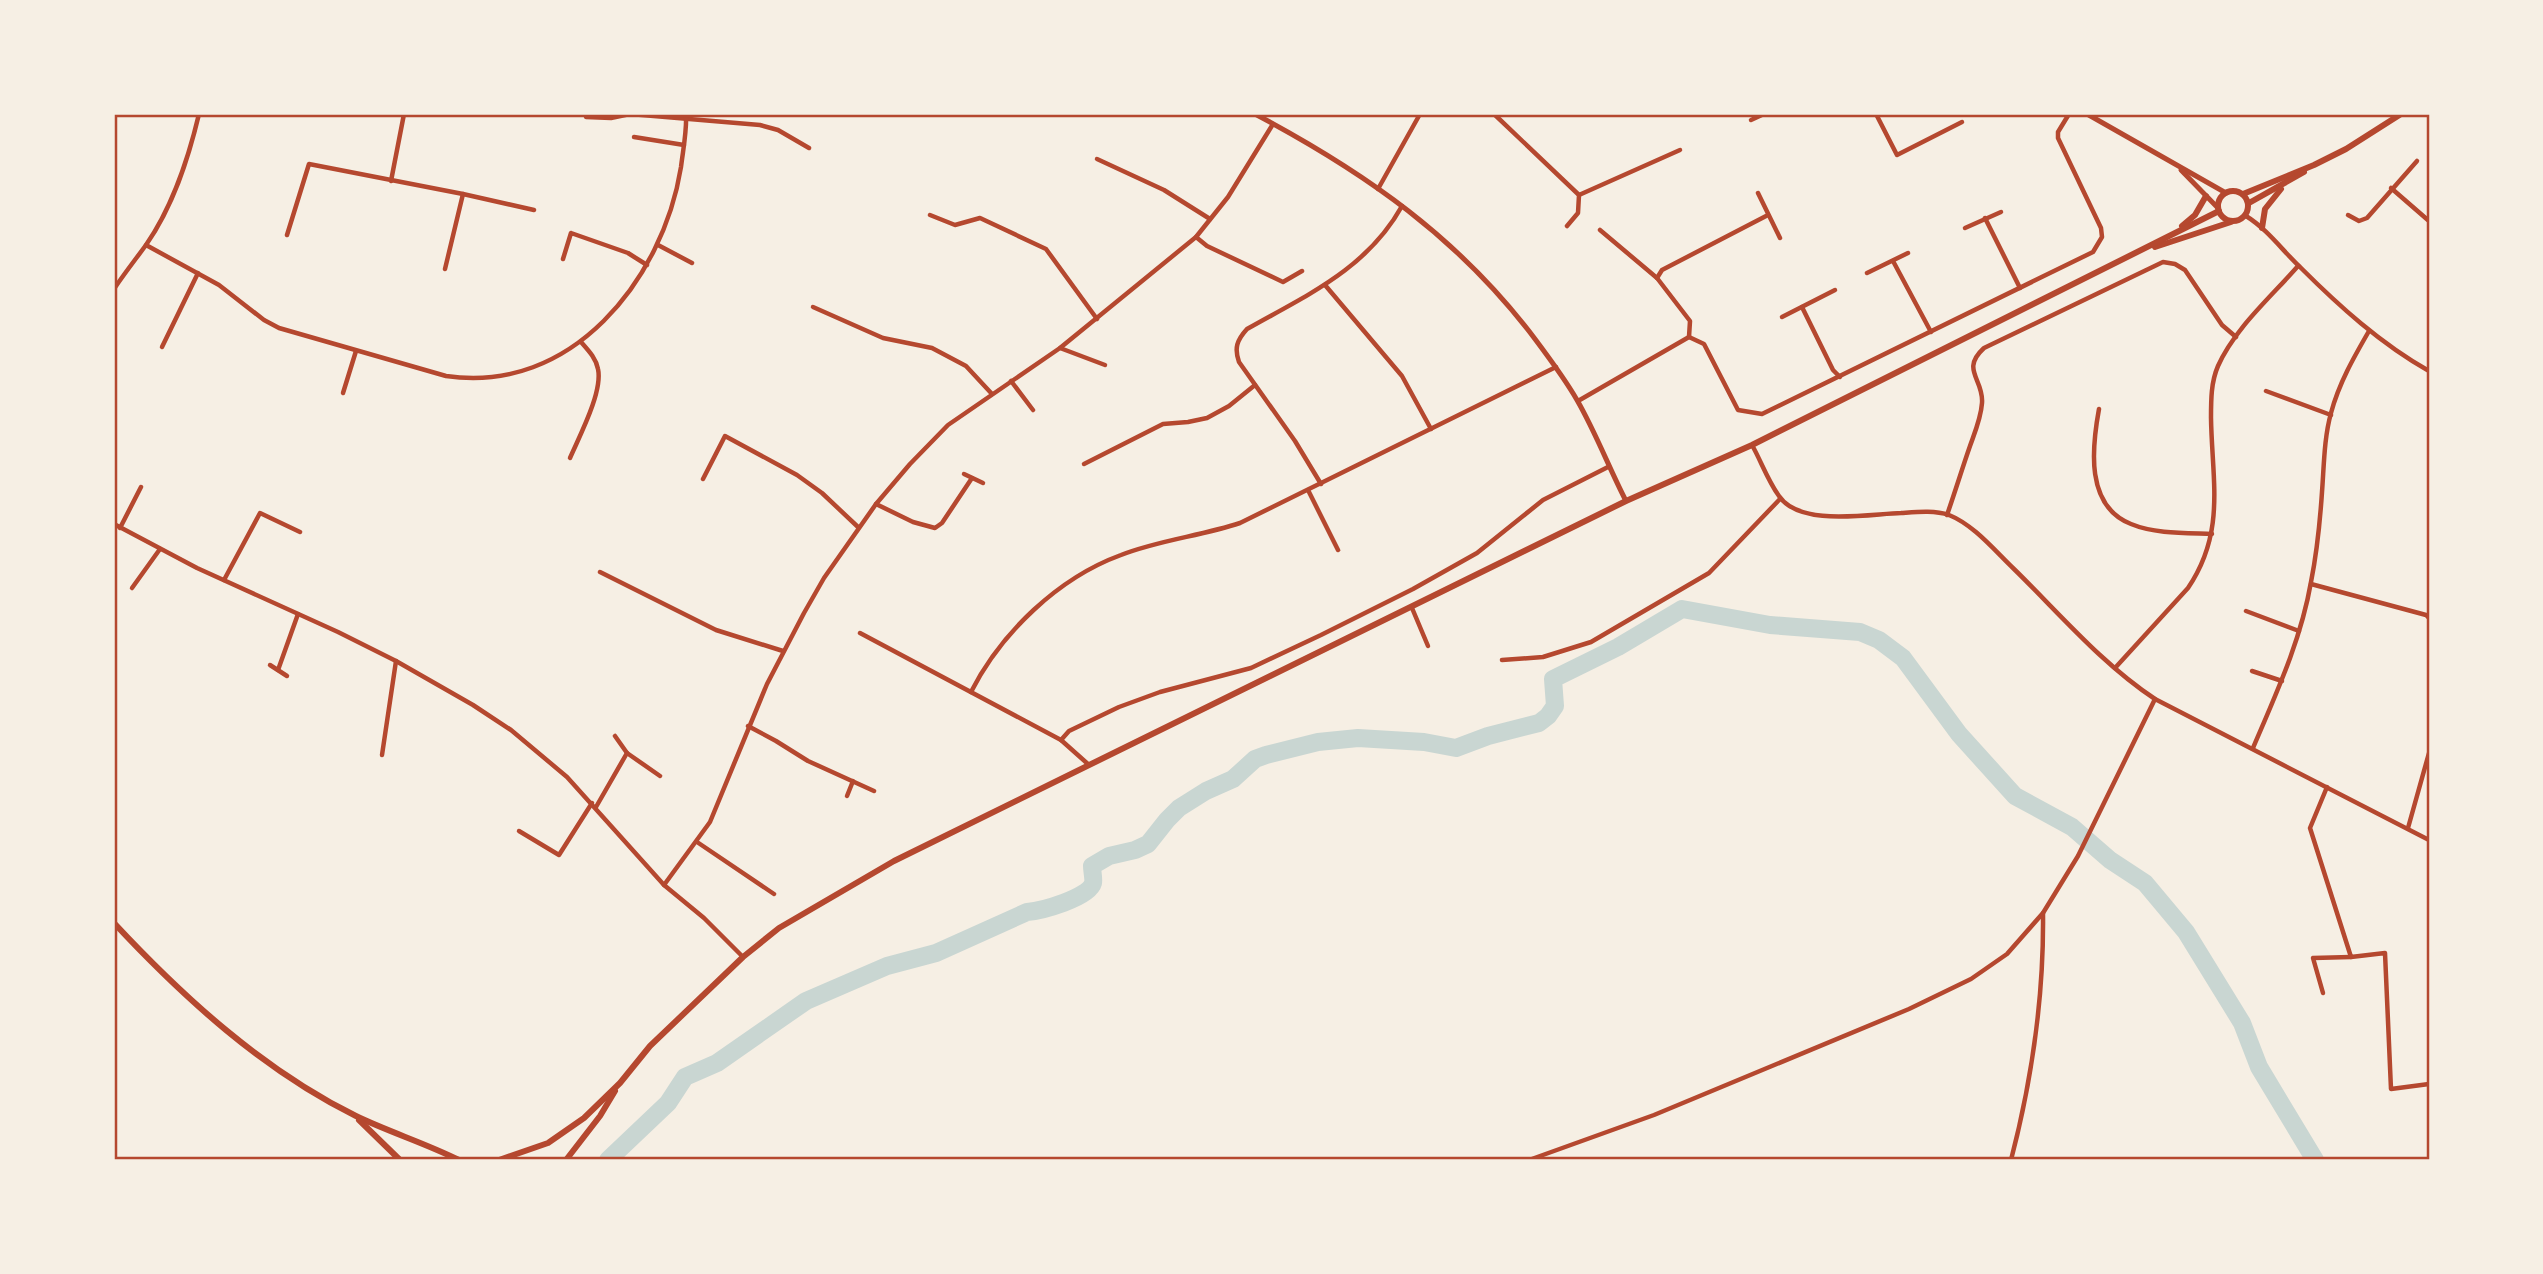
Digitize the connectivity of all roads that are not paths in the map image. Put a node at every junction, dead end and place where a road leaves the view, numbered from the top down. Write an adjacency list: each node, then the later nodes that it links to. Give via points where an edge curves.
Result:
1 (199, 114): 55 (street, via 178,184)
2 (404, 114): 24 (street)
3 (1255, 114): 15 (street)
4 (1420, 114): 27 (street)
5 (1494, 114): 32 (street)
6 (1764, 114): 13 (street)
7 (1876, 114): 14 (street, via 1897,155)
8 (2069, 114): 70 (street, via 2058,138 2102,237 2094,252)
9 (2087, 114): 22 (street)
10 (2401, 114): 23 (main road)
11 (686, 116): 12 (street); 17 (street); 18 (street, via 760,125)
12 (586, 117)
13 (1751, 120)
14 (1962, 122)
15 (1273, 124): 27 (street); 44 (street)
16 (634, 137): 17 (street)
17 (684, 145): 56 (street, via 670,214)
18 (809, 148)
19 (1680, 150): 32 (street)
20 (1097, 159): 44 (street, via 1164,190)
21 (2417, 161): 26 (street)
22 (2174, 162): 29 (street); 33 (street)
23 (2314, 165): 25 (main road); 31 (main road)
24 (391, 181): 30 (street); 52 (street, via 309,164)
25 (2291, 181): 34 (main road); 49 (main road, via 2265,209)
26 (2391, 188): 41 (street, via 2367,218 2359,221); 45 (street)
27 (1378, 190): 35 (street)
28 (1758, 192): 40 (street)
29 (2225, 193): 31 (main road); 37 (main road)
30 (463, 194): 36 (street); 64 (street)
31 (2243, 194): 34 (main road)
32 (1579, 195): 47 (street, via 1578,213)
33 (2206, 196): 37 (street); 51 (main road, via 2195,215)
34 (2249, 203): 42 (main road)
35 (1402, 206): 69 (street, via 1375,244); 87 (street, via 1450,243 1489,283)
36 (534, 210)
37 (2218, 210): 46 (main road); 51 (main road)
38 (2001, 212): 43 (street)
39 (930, 215): 76 (street, via 955,225 980,218 1046,249)
40 (1768, 215): 54 (street); 68 (street, via 1662,270)
41 (2348, 215)
42 (2246, 216): 46 (main road); 49 (street)
43 (1985, 218): 48 (street); 70 (street)
44 (1211, 219): 53 (street)
45 (2429, 221)
46 (2233, 222): 57 (main road)
47 (1567, 226)
48 (1965, 228)
49 (2262, 228): 63 (street)
50 (1600, 230): 68 (street)
51 (2176, 232): 57 (main road)
52 (286, 234)
53 (1196, 236): 65 (street, via 1207,246 1283,282); 76 (street)
54 (1780, 238)
55 (146, 245): 66 (street); 71 (street)
56 (658, 245): 61 (street); 62 (street)
57 (2146, 249): 100 (main road)
58 (1908, 253): 60 (street)
59 (563, 259): 62 (street, via 571,233 628,253)
60 (1893, 261): 67 (street); 78 (street)
61 (692, 263)
62 (647, 265): 81 (street, via 632,289)
63 (2298, 266): 77 (street); 80 (street)
64 (445, 269)
65 (1302, 271)
66 (198, 273): 82 (street); 84 (street, via 279,328)
67 (1867, 273)
68 (1657, 278): 79 (street, via 1690,321)
69 (1325, 285): 91 (street, via 1241,335 1237,355); 99 (street, via 1402,376)
70 (2020, 288): 78 (street)
71 (114, 289)
72 (1835, 290): 74 (street)
73 (813, 307): 94 (street, via 883,338 932,348 967,366)
74 (1802, 307): 75 (street); 89 (street)
75 (1782, 317)
76 (1097, 320): 83 (street)
77 (2369, 331): 88 (street); 98 (street)
78 (1931, 332): 89 (street)
79 (1689, 337): 89 (street, via 1704,344 1738,410 1762,414); 95 (street)
80 (2235, 337): 114 (street, via 2209,309 2185,270 2163,262 1984,348 1972,371 1981,391 1980,413); 119 (street, via 2218,365 2211,395 2216,497)
81 (581, 342): 84 (street, via 536,367 493,378 446,376); 101 (street, via 599,372 590,414)
82 (162, 347)
83 (1060, 348): 86 (street); 90 (street)
84 (356, 351): 93 (street)
85 (2429, 361): 88 (street)
86 (1105, 365)
87 (1556, 368): 95 (street); 99 (street)
88 (2427, 370)
89 (1840, 377)
90 (1011, 381): 94 (street); 97 (street)
91 (1255, 385): 102 (street, via 1207,418 1163,424); 108 (street)
92 (2266, 391): 98 (street)
93 (343, 393)
94 (992, 394): 113 (street, via 930,441)
95 (1578, 401): 103 (street)
96 (2099, 409): 119 (street, via 2093,442 2096,484 2108,509 2130,524)
97 (1033, 410)
98 (2330, 415): 124 (street)
99 (1431, 429): 108 (street)
100 (1752, 444): 111 (street); 112 (main road)
101 (570, 458)
102 (1084, 464)
103 (1608, 467): 112 (street); 147 (street, via 1543,500 1477,553 1321,635 1251,668 1119,707 1069,731)
104 (964, 474): 105 (street)
105 (972, 478): 107 (street); 113 (street, via 935,528)
106 (703, 479): 116 (street, via 725,436 797,475)
107 (983, 483)
108 (1321, 484): 110 (street)
109 (141, 487): 117 (street)
110 (1308, 490): 121 (street); 143 (street, via 1240,523 1121,554 1095,566 1014,630)
111 (1780, 499): 114 (street, via 1807,514 1824,516); 135 (street, via 1709,573 1591,642 1543,657)
112 (1626, 501): 127 (main road)
113 (876, 504): 116 (street)
114 (1947, 515): 138 (street, via 2000,555)
115 (114, 524): 117 (street)
116 (858, 527): 134 (street)
117 (120, 528): 120 (street)
118 (300, 532): 123 (street, via 260,513)
119 (2212, 534): 138 (street, via 2188,588)
120 (160, 549): 123 (street); 125 (street)
121 (1338, 550)
122 (600, 572): 134 (street, via 716,630)
123 (224, 581): 129 (street)
124 (2311, 584): 130 (street); 131 (street)
125 (132, 587)
126 (2429, 607): 130 (street)
127 (1412, 608): 133 (street); 152 (main road)
128 (2246, 611): 131 (street)
129 (298, 614): 136 (street); 139 (street)
130 (2428, 617)
131 (2299, 631): 142 (street)
132 (860, 634): 143 (street)
133 (1428, 646)
134 (783, 651): 145 (street)
135 (1502, 660)
136 (396, 661): 151 (street); 158 (street, via 511,730)
137 (270, 666): 139 (street)
138 (2115, 668): 144 (street)
139 (278, 670): 141 (street)
140 (2252, 671): 142 (street)
141 (287, 676)
142 (2282, 681): 148 (street)
143 (971, 692): 147 (street)
144 (2155, 698): 148 (street); 165 (street, via 2095,825)
145 (748, 726): 154 (street, via 808,761); 162 (street, via 722,798)
146 (615, 736): 149 (street)
147 (1061, 740): 152 (street)
148 (2253, 748): 155 (street)
149 (627, 753): 153 (street); 158 (street)
150 (2429, 753): 159 (street)
151 (382, 755)
152 (1089, 765): 167 (main road, via 894,862 779,928)
153 (660, 776)
154 (853, 780): 156 (street); 157 (street)
155 (2327, 787): 159 (street); 168 (street, via 2310,828)
156 (874, 791)
157 (847, 796)
158 (594, 805): 160 (street, via 559,855); 163 (street)
159 (2408, 828): 161 (street)
160 (519, 831)
161 (2429, 839)
162 (697, 842): 163 (street); 164 (street)
163 (664, 885): 167 (street)
164 (774, 894)
165 (2043, 913): 177 (street, via 2007,954 1945,993 1688,1101); 178 (street, via 2043,978 2032,1067)
166 (114, 923): 172 (main road, via 226,1031 282,1073)
167 (743, 957): 170 (main road, via 650,1046)
168 (2351, 957): 169 (street, via 2313,958); 171 (street, via 2385,953 2391,1089)
169 (2323, 993)
170 (620, 1083): 175 (main road, via 584,1118 548,1143); 176 (main road)
171 (2429, 1084)
172 (355, 1116): 173 (main road); 174 (main road)
173 (400, 1160)
174 (459, 1160)
175 (499, 1160)
176 (566, 1160)
177 (1529, 1160)
178 (2011, 1160)

